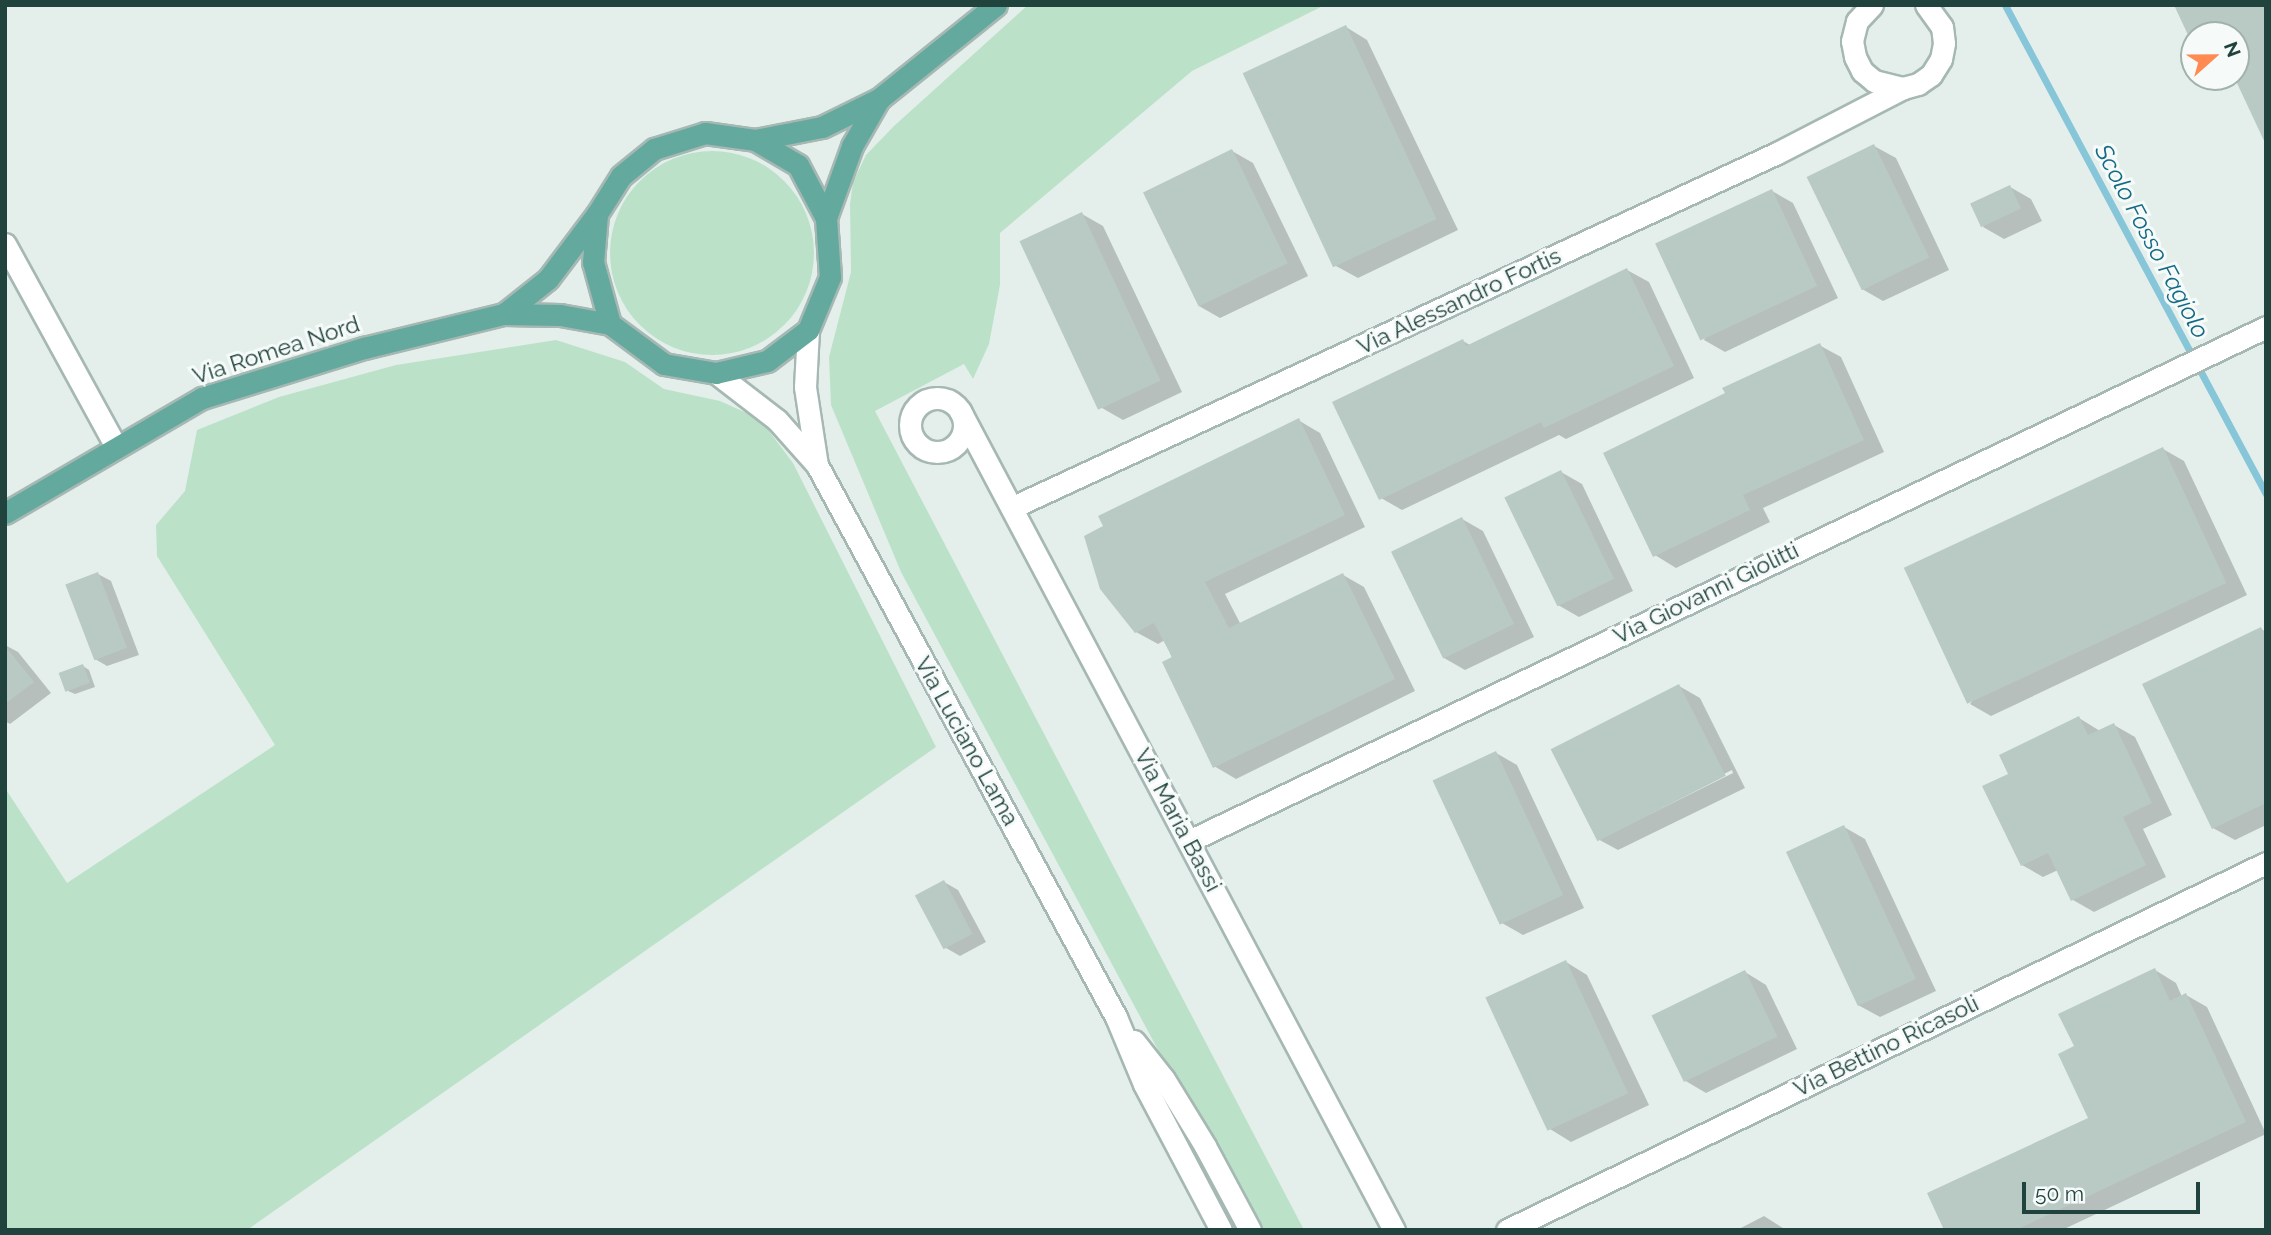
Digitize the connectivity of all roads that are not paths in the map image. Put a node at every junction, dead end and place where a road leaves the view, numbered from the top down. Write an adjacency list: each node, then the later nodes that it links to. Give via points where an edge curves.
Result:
1 (996, 5): 5 (main road)
2 (1871, 5): 4 (street, via 1857,21 1852,41 1855,57 1874,81)
3 (1926, 5): 4 (street, Via Alessandro Fortis, via 1942,27 1941,59 1931,75)
4 (1903, 88): 18 (street, Via Alessandro Fortis, via 1765,159)
5 (879, 99): 6 (main road, via 822,127); 8 (main road, via 852,146)
6 (755, 140): 7 (main road, via 705,133 654,149 621,176); 8 (main road, via 798,165)
7 (597, 214): 10 (main road, Via Romea Nord, via 548,279); 11 (main road, via 593,262)
8 (825, 218): 13 (main road, via 830,277)
9 (5, 244): 16 (street)
10 (504, 314): 11 (main road, Via Romea Nord, via 560,315); 16 (main road, Via Romea Nord, via 364,348 202,398)
11 (610, 324): 14 (main road, via 664,364)
12 (2266, 327): 20 (street, Via Giovanni Giolitti)
13 (808, 330): 14 (main road, via 767,362); 17 (street, Via Luciano Lama, via 804,387)
14 (716, 373): 17 (street, Via Luciano Lama, via 777,420)
15 (960, 411): 18 (street, Via Maria Bassi)
16 (116, 447): 19 (main road, Via Romea Nord)
17 (817, 465): 22 (street, Via Luciano Lama)
18 (1013, 507): 20 (street, Via Maria Bassi)
19 (5, 513)
20 (1189, 841): 27 (street, Via Maria Bassi)
21 (2266, 863): 28 (street, Via Bettino Ricasoli)
22 (1116, 1017): 23 (street, Via Luciano Lama, via 1144,1084); 26 (street, Via Luciano Lama, via 1164,1079)
23 (1187, 1166): 24 (street, Via Luciano Lama); 25 (street, Via Luciano Lama, via 1214,1195)
24 (1221, 1230)
25 (1233, 1230)
26 (1250, 1230)
27 (1394, 1230)
28 (1507, 1230)

